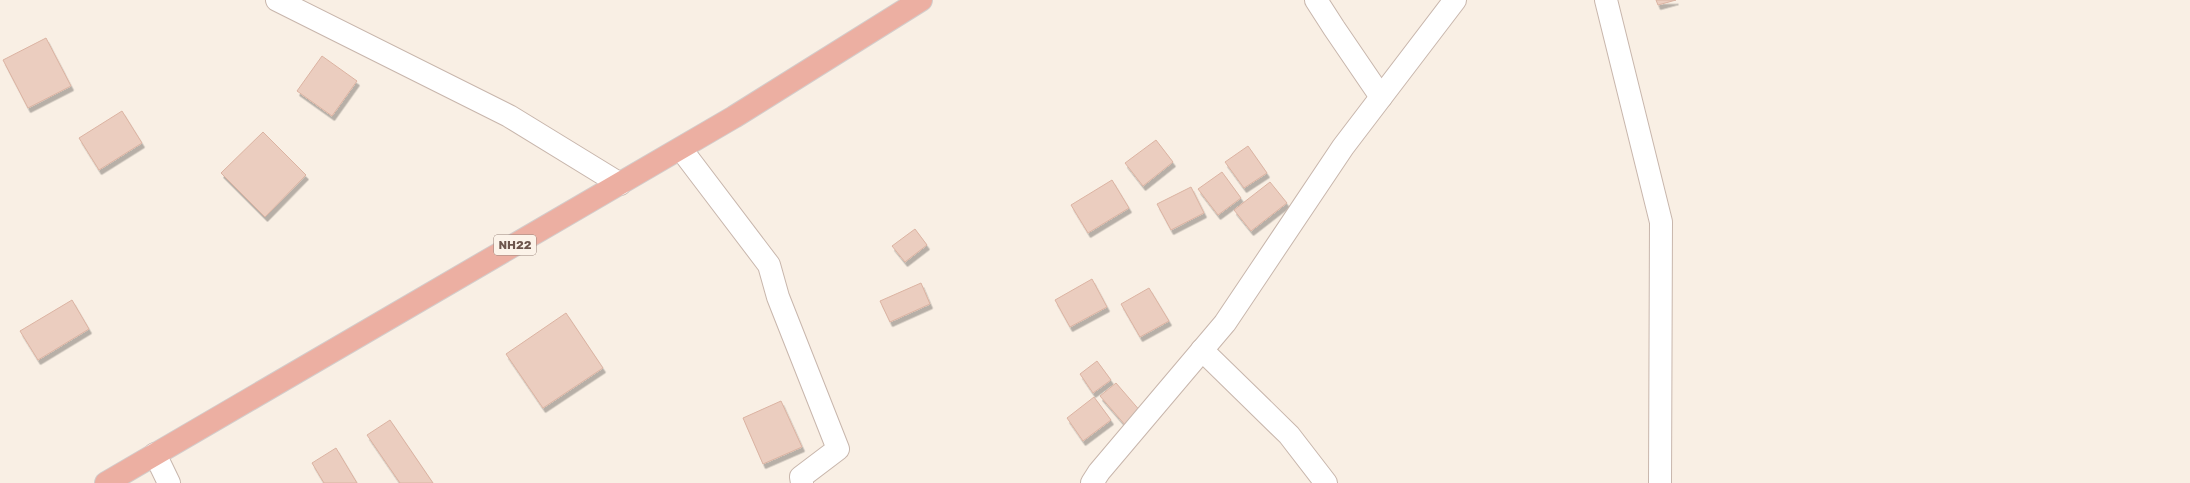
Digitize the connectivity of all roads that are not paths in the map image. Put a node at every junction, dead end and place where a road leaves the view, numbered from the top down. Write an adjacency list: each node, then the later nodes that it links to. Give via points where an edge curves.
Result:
1 (277, 0): 8 (street, via 509,116)
2 (921, 0): 7 (highway, NH22)
3 (1316, 0): 6 (street)
4 (1455, 0): 6 (street)
5 (1606, 0): 16 (street, via 1661,222)
6 (1382, 97): 9 (street, via 1343,147 1225,323)
7 (681, 148): 8 (highway, NH22); 13 (street, via 769,265 778,296 838,450 801,477)
8 (620, 184): 10 (highway, NH22)
9 (1202, 350): 14 (street); 15 (street, via 1289,435)
10 (155, 454): 11 (highway, NH22); 12 (street)
11 (106, 483)
12 (169, 483)
13 (802, 483)
14 (1092, 483)
15 (1326, 483)
16 (1660, 483)

